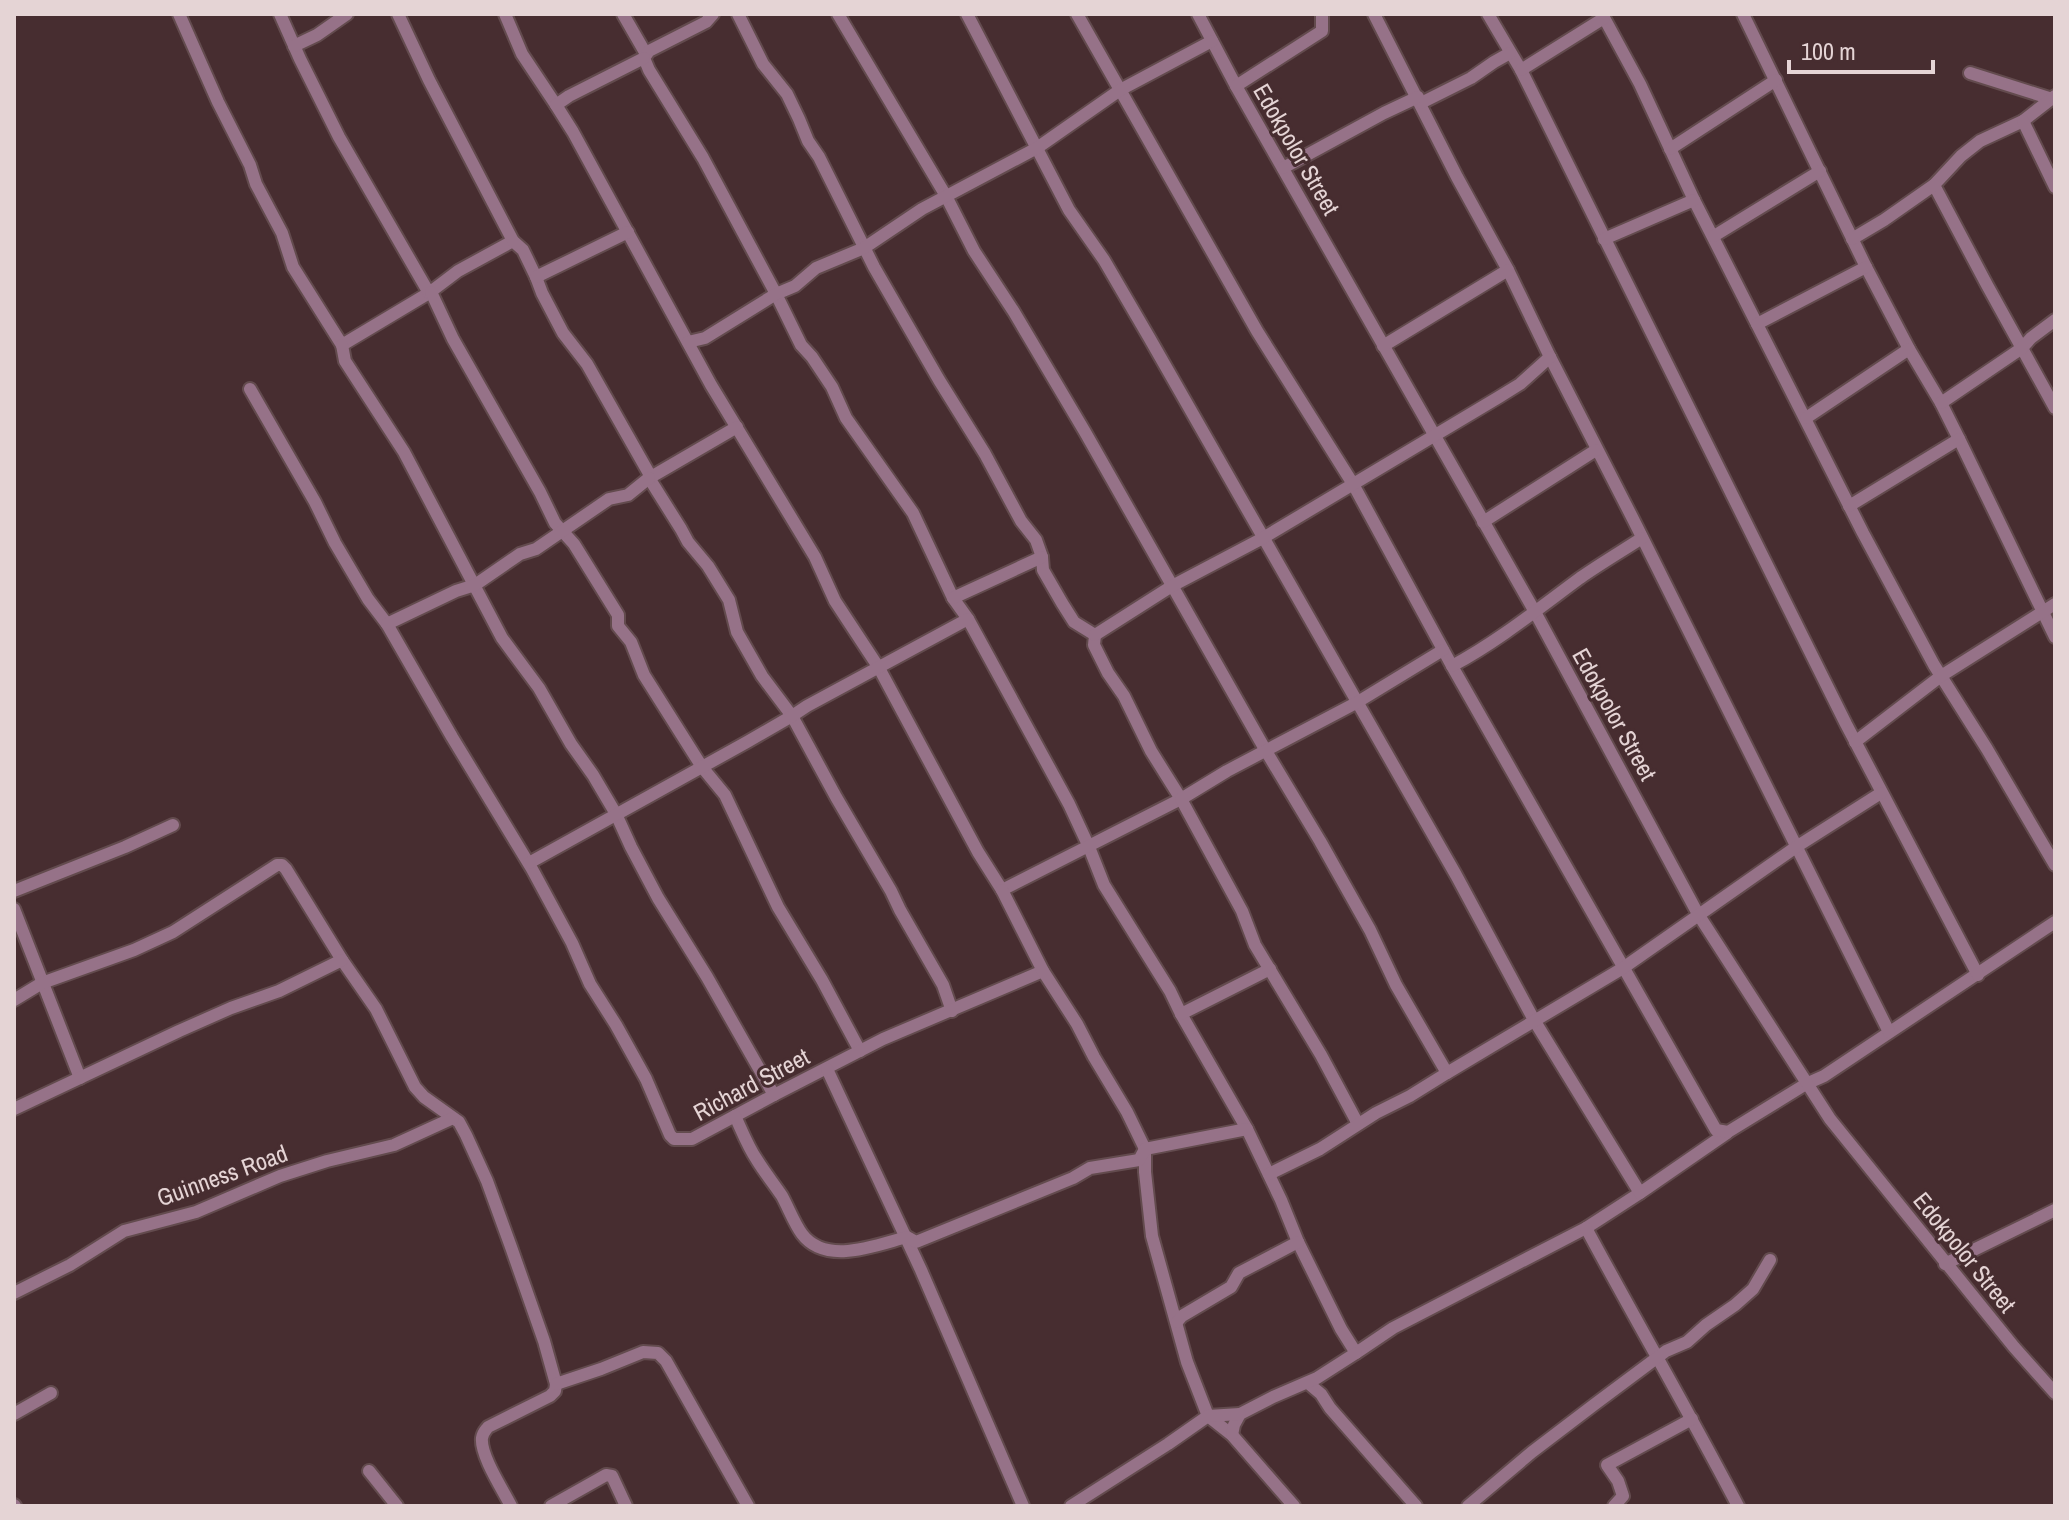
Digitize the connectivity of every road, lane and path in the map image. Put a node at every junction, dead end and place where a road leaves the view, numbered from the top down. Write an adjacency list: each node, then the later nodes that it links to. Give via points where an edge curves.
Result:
1 (179, 14): 53 (street, via 293,267)
2 (280, 14): 19 (street)
3 (347, 14): 19 (street)
4 (398, 14): 43 (street)
5 (505, 14): 29 (street, via 526,62)
6 (623, 14): 21 (street)
7 (713, 14): 21 (street)
8 (738, 14): 44 (street, via 763,64 787,94)
9 (838, 14): 37 (street)
10 (967, 14): 31 (street)
11 (1077, 14): 26 (street)
12 (1198, 14): 18 (street, Edokpolor Street)
13 (1322, 14): 25 (street, via 1322,31)
14 (1374, 14): 28 (street)
15 (1488, 14): 20 (street)
16 (1743, 14): 24 (street)
17 (1603, 16): 22 (street); 32 (street)
18 (1212, 41): 25 (street, Edokpolor Street); 26 (street)
19 (294, 46): 48 (street, via 339,137)
20 (1510, 53): 22 (street); 28 (street, via 1471,78)
21 (645, 56): 29 (street); 49 (street)
22 (1521, 70): 41 (street)
23 (1970, 73): 27 (street)
24 (1776, 80): 32 (street); 34 (street)
25 (1236, 86): 33 (street, Edokpolor Street)
26 (1120, 90): 31 (street); 67 (street, via 1257,331)
27 (2054, 97): 30 (street)
28 (1419, 100): 33 (street, via 1384,113); 46 (street)
29 (556, 105): 39 (street)
30 (2023, 121): 35 (street, via 1980,141); 36 (street)
31 (1037, 148): 37 (street); 71 (street)
32 (1670, 149): 38 (street)
33 (1283, 168): 54 (street, Edokpolor Street)
34 (1820, 171): 40 (street); 42 (street)
35 (1934, 185): 42 (street); 55 (street)
36 (2055, 187)
37 (946, 196): 44 (street); 75 (street)
38 (1694, 200): 40 (street); 41 (street)
39 (628, 232): 47 (street); 52 (street)
40 (1714, 236): 51 (street)
41 (1604, 239): 90 (street)
42 (1852, 239): 45 (street)
43 (513, 241): 47 (street); 48 (street)
44 (864, 248): 49 (street, via 816,268); 73 (street)
45 (1866, 267): 51 (street); 56 (street)
46 (1508, 270): 54 (street); 57 (street)
47 (536, 277): 66 (street, via 563,333 587,364)
48 (430, 293): 53 (street); 70 (street)
49 (776, 294): 52 (street, via 705,338); 76 (street, via 846,418 913,513)
50 (2055, 320): 55 (street)
51 (1757, 324): 61 (street)
52 (688, 342): 62 (street)
53 (342, 345): 74 (street, via 345,361 404,452)
54 (1383, 346): 63 (street, Edokpolor Street)
55 (2022, 348): 59 (street); 60 (street)
56 (1909, 349): 59 (street); 61 (street)
57 (1550, 357): 63 (street, via 1520,384); 65 (street)
58 (250, 389): 81 (street, via 341,554)
59 (1941, 403): 64 (street)
60 (2055, 408)
61 (1806, 418): 68 (street)
62 (737, 427): 66 (street); 86 (street)
63 (1433, 435): 67 (street); 69 (street, Edokpolor Street)
64 (1959, 439): 68 (street); 78 (street)
65 (1596, 450): 69 (street); 72 (street)
66 (650, 478): 70 (street); 89 (street, via 729,600 737,632)
67 (1353, 484): 71 (street); 84 (street)
68 (1849, 506): 87 (street)
69 (1483, 522): 79 (street, Edokpolor Street)
70 (562, 532): 74 (street); 92 (street, via 618,615 618,626 644,675)
71 (1263, 538): 75 (street); 88 (street)
72 (1642, 538): 79 (street); 98 (street)
73 (1042, 557): 76 (street); 82 (street, via 1043,570 1074,622)
74 (475, 585): 81 (street); 95 (street, via 502,638)
75 (1172, 586): 82 (street); 91 (street)
76 (953, 598): 80 (street)
77 (2055, 604): 78 (street)
78 (2042, 611): 83 (street); 87 (street)
79 (1535, 612): 85 (street); 104 (street, Edokpolor Street)
80 (968, 619): 86 (street); 97 (street)
81 (387, 624): 99 (street)
82 (1095, 635): 94 (street, via 1094,645 1108,673)
83 (2055, 637)
84 (1443, 650): 85 (street); 88 (street)
85 (1452, 666): 107 (street)
86 (879, 668): 89 (street); 101 (street)
87 (1941, 676): 90 (street); 100 (street)
88 (1356, 703): 91 (street); 115 (street)
89 (792, 716): 92 (street); 113 (street, via 938,975)
90 (1855, 742): 93 (street)
91 (1266, 751): 94 (street); 119 (street)
92 (702, 767): 95 (street); 117 (street, via 725,795 778,907)
93 (1881, 793): 98 (street); 110 (street)
94 (1181, 799): 97 (street); 108 (street)
95 (616, 814): 99 (street); 122 (street, via 658,898)
96 (173, 825): 102 (street)
97 (1089, 847): 101 (street); 114 (street, via 1104,885)
98 (1796, 847): 104 (street); 116 (street)
99 (529, 863): 124 (street, Richard Street, via 646,1079 670,1135 692,1139)
100 (2055, 865)
101 (1002, 890): 109 (street)
102 (14, 891)
103 (14, 909): 111 (street)
104 (1698, 914): 107 (street); 121 (street, Edokpolor Street)
105 (2055, 922): 110 (street)
106 (342, 960): 111 (street, via 286,869 277,865 173,932); 120 (street); 125 (street, via 376,1009 415,1087)
107 (1623, 968): 115 (street); 128 (street, via 1716,1130)
108 (1270, 969): 114 (street); 126 (street)
109 (1043, 971): 113 (street, Richard Street); 129 (street)
110 (1978, 975): 116 (street)
111 (42, 983): 112 (street); 120 (street)
112 (14, 1000)
113 (952, 1011): 117 (street, Richard Street)
114 (1181, 1014): 127 (street)
115 (1534, 1020): 119 (street); 131 (street)
116 (1889, 1032): 121 (street)
117 (860, 1051): 118 (street, Richard Street)
118 (827, 1069): 122 (street, Richard Street); 134 (street)
119 (1447, 1073): 126 (street)
120 (80, 1078): 123 (street)
121 (1806, 1084): 128 (street); 137 (street, Edokpolor Street)
122 (774, 1095): 124 (street, Richard Street)
123 (14, 1109)
124 (735, 1116): 134 (street, via 756,1160 813,1244 858,1250)
125 (453, 1118): 138 (street, Guinness Road, via 394,1145 327,1161 196,1212 124,1231); 143 (street, via 462,1125 487,1181)
126 (1358, 1124): 130 (street)
127 (1247, 1129): 129 (street); 130 (street)
128 (1727, 1133): 131 (street)
129 (1145, 1149): 134 (street, via 1139,1160 1090,1168 916,1242); 139 (street, via 1152,1236)
130 (1269, 1174): 135 (street)
131 (1640, 1193): 133 (street)
132 (2055, 1210): 137 (street)
133 (1586, 1228): 140 (street, via 1393,1328); 141 (street)
134 (907, 1237): 157 (street)
135 (1298, 1242): 139 (street, via 1239,1273 1231,1287); 140 (street)
136 (1770, 1260): 141 (street, via 1753,1289 1735,1305)
137 (1945, 1264): 145 (street, Edokpolor Street)
138 (14, 1293)
139 (1177, 1322): 148 (street)
140 (1356, 1353): 142 (street)
141 (1657, 1359): 149 (street); 161 (street)
142 (1308, 1383): 147 (street); 160 (street)
143 (556, 1384): 153 (street, via 550,1396 484,1432 484,1452); 156 (street, via 643,1352 658,1353)
144 (51, 1393): 146 (street)
145 (2055, 1393)
146 (14, 1414)
147 (1240, 1414): 148 (street); 150 (street)
148 (1208, 1416): 150 (street); 158 (street)
149 (1692, 1419): 162 (street, via 1607,1465 1623,1496); 163 (street)
150 (1232, 1435): 159 (street)
151 (369, 1471): 152 (street)
152 (397, 1506)
153 (511, 1506)
154 (551, 1506): 155 (street, via 606,1475 612,1476)
155 (626, 1506)
156 (748, 1506)
157 (1023, 1506)
158 (1071, 1506)
159 (1294, 1506)
160 (1416, 1506)
161 (1468, 1506)
162 (1614, 1506)
163 (1738, 1506)

